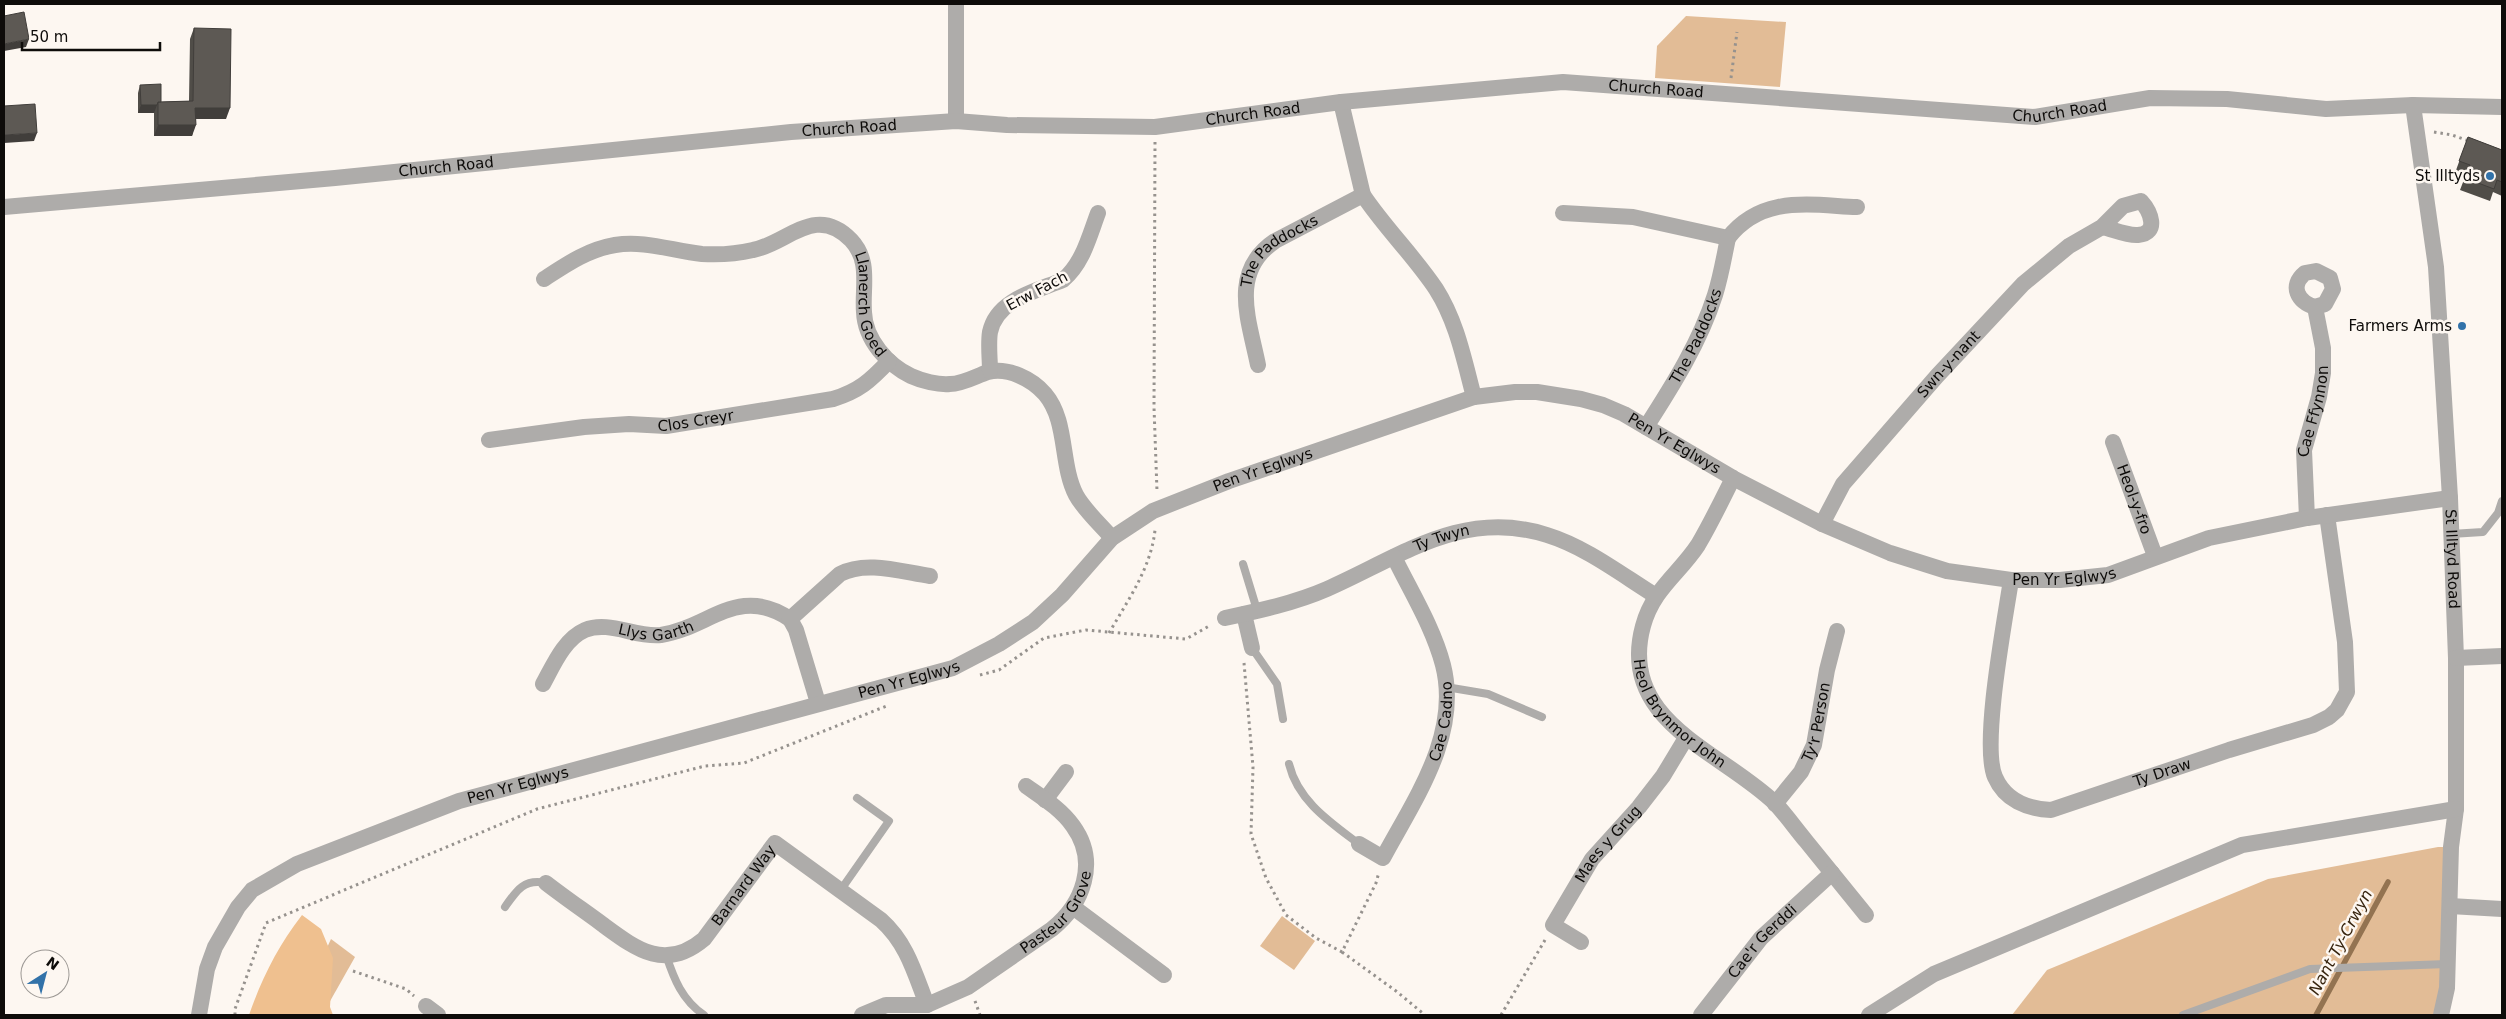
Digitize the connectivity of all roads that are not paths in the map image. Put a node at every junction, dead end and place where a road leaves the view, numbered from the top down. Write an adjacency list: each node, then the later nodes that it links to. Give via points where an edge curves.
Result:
1 (956, 4): 5 (street)
2 (1340, 102): 3 (street, Church Road, via 1563,82 2035,117 2150,98 2227,99 2326,109); 5 (street, Church Road, via 1155,126 1006,125); 6 (street)
3 (2413, 105): 4 (street, Church Road); 23 (street, St Illtyd Road, via 2436,267)
4 (2502, 107)
5 (956, 121): 7 (street, Church Road, via 791,132)
6 (1363, 195): 16 (street, The Paddocks, via 1275,241 1251,265 1246,300); 18 (street, via 1443,301 1456,329)
7 (4, 207)
8 (1857, 207): 12 (street, via 1793,205 1770,208 1745,220)
9 (1563, 213): 12 (street, via 1633,218)
10 (1098, 214): 17 (street, Erw Fach, via 1083,254 1070,274 1015,300 997,316 990,334)
11 (2102, 227): 27 (street, Swn-y-nant, via 2069,246 2023,284 1843,484)
12 (1728, 238): 19 (street, The Paddocks, via 1716,293 1705,324 1676,380)
13 (544, 279): 15 (street, Llanerch Goed, via 577,257 617,244 728,254 756,250 802,228 832,228 850,239 862,256 865,267 864,315 874,343)
14 (2315, 307): 26 (street, Cae Ffynnon, via 2323,348 2323,373 2304,450)
15 (889, 361): 17 (street, Llanerch Goed, via 914,377 940,384 952,384); 20 (street, Clos Creyr, via 870,382 833,399 666,426 584,427)
16 (1258, 365)
17 (990, 371): 29 (street, Llanerch Goed, via 1016,374 1046,394 1057,414 1065,462 1077,496)
18 (1474, 397): 19 (street, Pen Yr Eglwys, via 1515,392 1559,394 1603,405); 29 (street, Pen Yr Eglwys, via 1228,482 1158,510)
19 (1646, 427): 22 (street, Pen Yr Eglwys)
20 (489, 440)
21 (2113, 442): 30 (street, Heol-y-fro)
22 (1733, 478): 27 (street, Pen Yr Eglwys); 35 (street, Heol Brynmor John, via 1697,546)
23 (2450, 498): 25 (street, Pen Yr Eglwys); 28 (street, St Illtyd Road)
24 (2502, 501): 28 (lane, via 2498,513 2483,532)
25 (2327, 515): 26 (street, Pen Yr Eglwys); 34 (street, Ty Draw, via 2346,642 2347,692 2337,710 2312,725 2051,810 2027,807 2012,799 2001,787 1990,757 1994,701)
26 (2307, 518): 30 (street, Pen Yr Eglwys, via 2209,538)
27 (1822, 524): 34 (street, Pen Yr Eglwys, via 1890,553 1946,571)
28 (2451, 534): 42 (street, St Illtyd Road)
29 (1112, 538): 45 (street, Pen Yr Eglwys, via 1062,595 999,644 952,668)
30 (2155, 556): 34 (street, Pen Yr Eglwys, via 2108,575 2060,580)
31 (1394, 557): 35 (street, Ty Twyn, via 1453,532 1498,526 1522,528 1549,535 1576,548); 36 (street, Ty Twyn, via 1325,590); 44 (street, Cae Cadno, via 1432,636 1443,666)
32 (1243, 564): 36 (lane)
33 (930, 576): 38 (street, via 866,567 848,570)
34 (2011, 580)
35 (1656, 596): 48 (street, Heol Brynmor John, via 1643,626 1642,676 1654,705)
36 (1251, 612): 37 (street, Ty Twyn); 40 (street)
37 (1225, 618)
38 (790, 619): 43 (street, Llys Garth, via 765,607 734,606 676,632 659,635 594,628 573,638); 45 (street)
39 (1837, 632): 54 (street, Ty'r Person, via 1814,745 1801,772)
40 (1248, 654): 47 (lane, via 1277,684)
41 (2502, 656): 42 (street)
42 (2456, 658): 55 (street, St Illtyd Road)
43 (543, 684)
44 (1446, 687): 46 (lane, via 1488,694); 56 (street, Cae Cadno, via 1440,746 1424,783 1383,858)
45 (818, 703): 70 (street, Pen Yr Eglwys, via 459,801 297,864 252,890 238,907 207,969)
46 (1542, 717)
47 (1283, 719)
48 (1686, 738): 54 (street, Heol Brynmor John); 65 (street, Maes y Grug, via 1663,776 1592,859 1553,925)
49 (1289, 764): 56 (lane, via 1304,798)
50 (1066, 772): 53 (street)
51 (1026, 786): 53 (street, Pasteur Grove)
52 (857, 798): 59 (lane, via 889,821)
53 (1046, 800): 62 (street, Pasteur Grove, via 1073,825 1084,848 1084,886)
54 (1775, 804): 57 (street, Heol Brynmor John)
55 (2456, 809): 61 (street, St Illtyd Road, via 2451,847); 74 (street, via 2242,845 1934,974)
56 (1359, 844)
57 (1832, 874): 64 (street, Heol Brynmor John); 73 (street, Cae'r Gerddi, via 1761,938)
58 (546, 883): 60 (lane, via 532,882 521,886); 66 (street, via 634,948)
59 (840, 891): 66 (street, Barnard Way, via 775,843 704,939 686,951); 69 (street, Barnard Way, via 881,920 896,935 908,953)
60 (505, 906)
61 (2450, 906): 63 (street); 67 (street, St Illtyd Road)
62 (1073, 907): 68 (street); 69 (street, Pasteur Grove, via 1052,929 987,976)
63 (2502, 909)
64 (1866, 914)
65 (1581, 942)
66 (666, 956): 71 (lane, via 676,985)
67 (2447, 964): 75 (lane, via 2310,969); 76 (street, St Illtyd Road, via 2447,988)
68 (1164, 975)
69 (927, 1005): 72 (street, via 886,1006)
70 (200, 1015)
71 (704, 1015)
72 (862, 1015)
73 (1701, 1015)
74 (1870, 1015)
75 (2183, 1015)
76 (2441, 1015)

